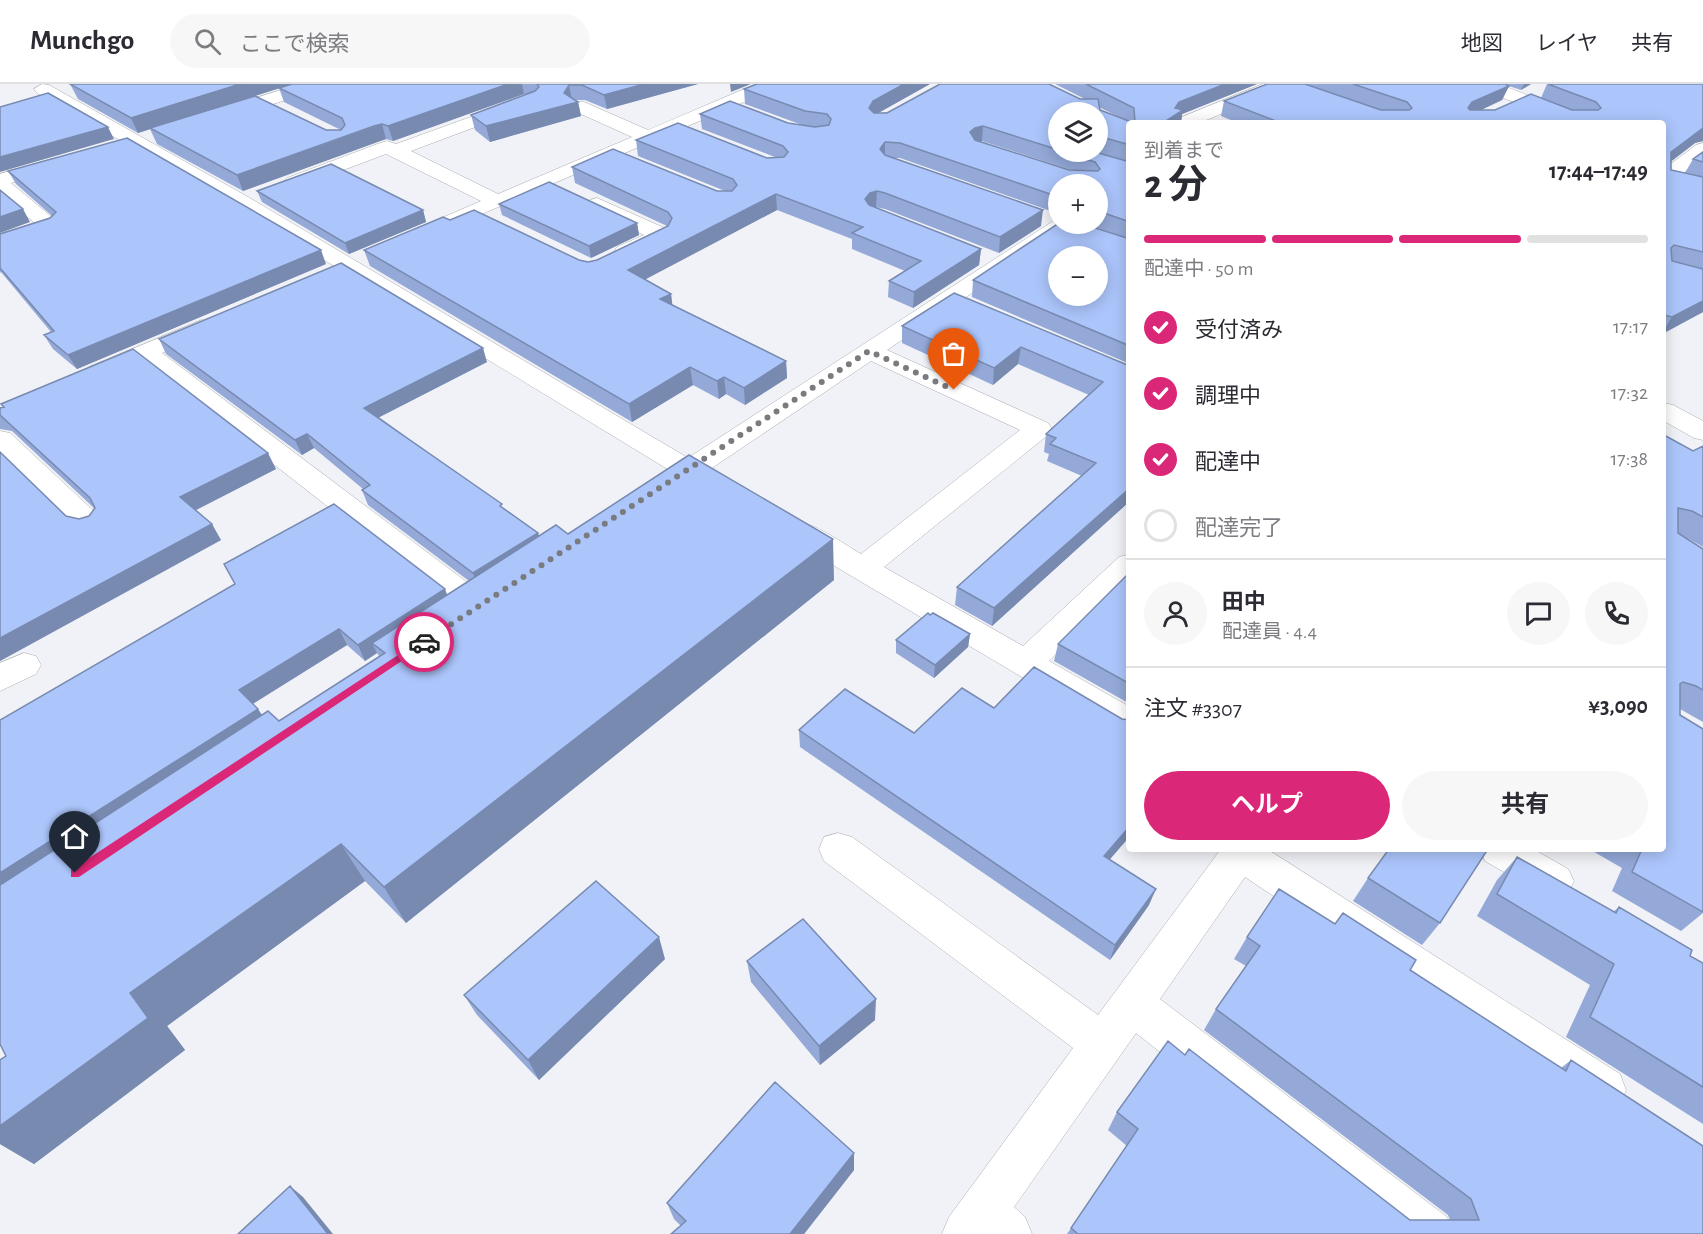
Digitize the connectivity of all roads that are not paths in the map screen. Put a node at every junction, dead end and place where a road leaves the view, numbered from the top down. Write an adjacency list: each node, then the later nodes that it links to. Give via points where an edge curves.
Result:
1 (318, 84): 7 (street, via 285,102)
2 (1484, 84): 9 (street)
3 (761, 85): 10 (street)
4 (1285, 85): 15 (street)
5 (43, 89): 32 (street, via 137,141)
6 (1539, 89): 9 (street)
7 (265, 93): 14 (street)
8 (531, 100): 21 (street)
9 (1522, 100): 12 (street); 16 (street)
10 (723, 104): 13 (street); 17 (street)
11 (578, 106): 19 (street)
12 (1503, 109)
13 (746, 112)
14 (206, 120)
15 (1200, 120)
16 (1574, 120)
17 (673, 126): 18 (street); 19 (street)
18 (694, 134)
19 (648, 137): 22 (street)
20 (1703, 149): 26 (street)
21 (395, 151): 32 (street, via 387,147); 33 (street)
22 (610, 153): 25 (street); 29 (street)
23 (1666, 156): 26 (street)
24 (69, 160): 30 (street)
25 (631, 162)
26 (1683, 163): 27 (street)
27 (1666, 176)
28 (1666, 179): 31 (street)
29 (546, 180): 33 (street); 37 (street, via 661,235)
30 (0, 182): 36 (street, via 50,225)
31 (1683, 183)
32 (260, 194): 45 (street, via 349,265)
33 (496, 212): 35 (street, via 472,212)
34 (1048, 230): 39 (street, via 990,260 960,302)
35 (421, 234)
36 (0, 242)
37 (611, 259)
38 (220, 320): 40 (street)
39 (869, 351): 45 (street); 50 (street, via 1038,429)
40 (145, 352): 41 (street); 52 (street, via 488,600)
41 (83, 379)
42 (1666, 412): 43 (street)
43 (1703, 432)
44 (0, 439): 49 (street)
45 (689, 470): 46 (street); 47 (street)
46 (730, 493)
47 (639, 503)
48 (771, 516): 50 (street)
49 (88, 523)
50 (863, 568): 53 (street)
51 (1126, 568): 53 (street)
52 (448, 626)
53 (1025, 664): 54 (street)
54 (1126, 722)
55 (838, 849): 61 (street)
56 (1241, 852): 60 (street)
57 (1244, 852): 62 (street)
58 (1504, 852): 59 (street)
59 (1581, 896)
60 (1132, 1004): 61 (street); 64 (street)
61 (1103, 1044): 63 (street)
62 (1634, 1110)
63 (986, 1226)
64 (1430, 1234)

